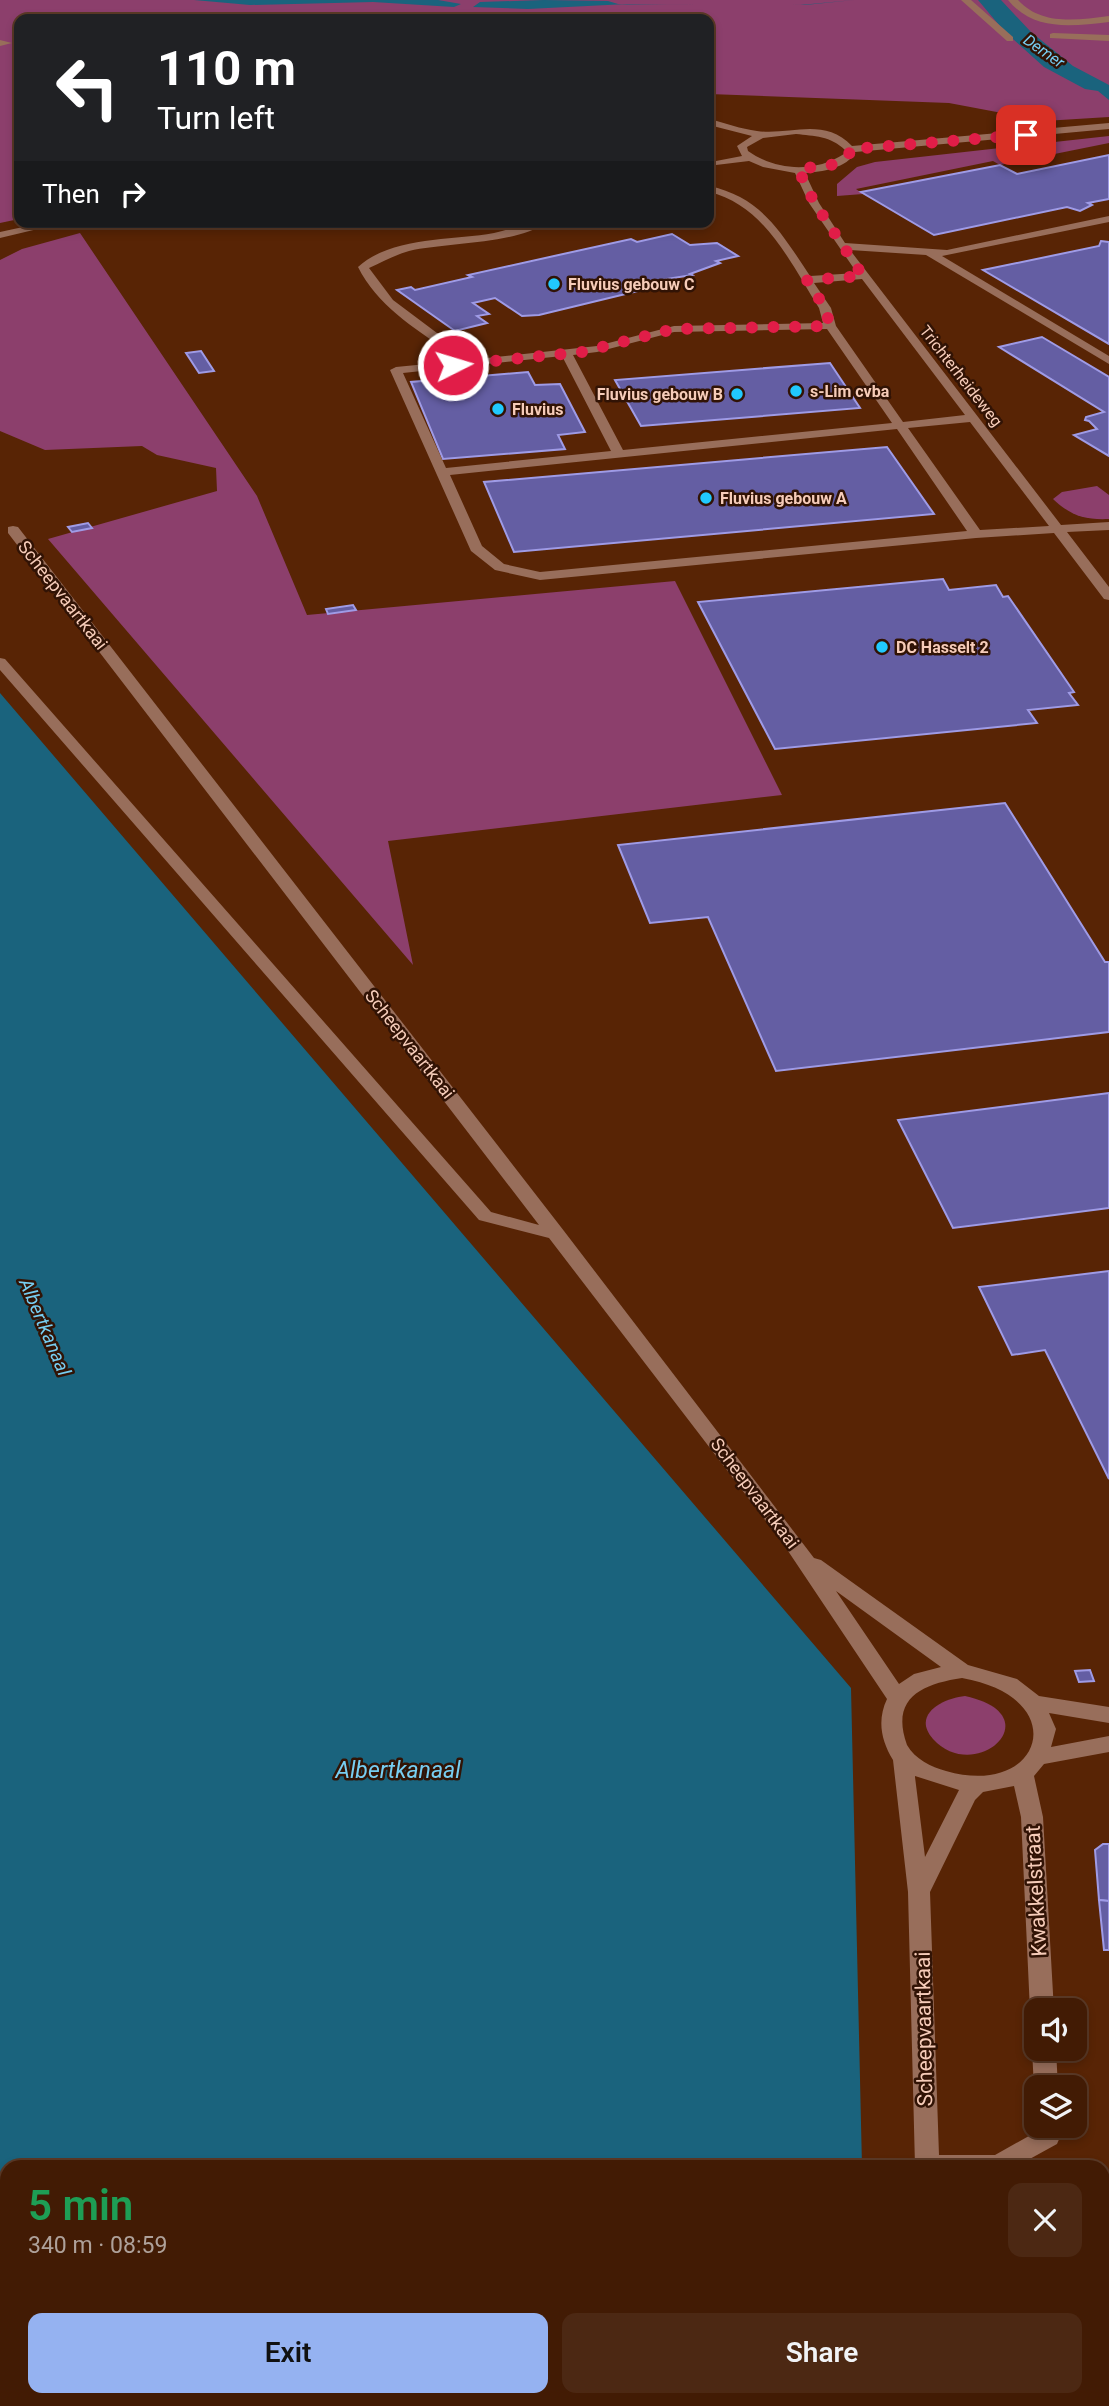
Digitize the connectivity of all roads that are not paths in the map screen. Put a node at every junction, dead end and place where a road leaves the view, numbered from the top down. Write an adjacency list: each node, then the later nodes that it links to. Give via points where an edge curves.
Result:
1 (966, 0): 6 (street)
2 (1013, 0): 3 (street, via 1025,15 1044,22)
3 (1109, 19)
4 (1053, 36): 5 (street)
5 (1107, 38)
6 (1010, 39)
7 (714, 123): 9 (street)
8 (1109, 125): 10 (street)
9 (760, 135): 10 (street, via 815,132 844,142); 11 (street, via 742,146)
10 (850, 149): 13 (street, via 849,155 831,165)
11 (750, 158): 12 (street); 13 (street)
12 (720, 163)
13 (798, 169): 19 (street, Trichterheideweg)
14 (714, 190): 22 (street, via 766,219)
15 (1109, 219): 20 (street, via 947,253)
16 (33, 228): 18 (street)
17 (523, 228): 26 (street, via 498,236 413,247 363,267 381,295 453,350)
18 (0, 235)
19 (842, 246): 20 (street); 21 (street, Trichterheideweg)
20 (928, 252): 25 (street)
21 (863, 276): 22 (street); 27 (street, Trichterheideweg)
22 (807, 280): 23 (street, via 825,308)
23 (830, 326): 24 (street, via 674,329); 28 (street)
24 (567, 354): 26 (street); 29 (street)
25 (1109, 361)
26 (453, 365): 30 (street, via 396,370)
27 (973, 418): 28 (street); 33 (street, Trichterheideweg)
28 (898, 426): 29 (street); 34 (street)
29 (619, 455): 30 (street)
30 (442, 472): 34 (street, via 476,548 500,567 540,576)
31 (1109, 526): 33 (street)
32 (13, 530): 37 (street, Scheepvaartkaai)
33 (1060, 530): 34 (street); 35 (street, Trichterheideweg)
34 (976, 534)
35 (1109, 596)
36 (0, 662): 37 (street, via 485,1216)
37 (558, 1235): 38 (street, Scheepvaartkaai)
38 (804, 1559): 39 (street, Scheepvaartkaai); 40 (street, Scheepvaartkaai)
39 (962, 1671): 40 (street, via 914,1682); 41 (street, via 991,1676 1019,1690)
40 (897, 1697): 44 (street, via 890,1713 893,1741)
41 (1032, 1703): 42 (street); 45 (street, via 1045,1729)
42 (1109, 1715)
43 (1109, 1744): 45 (street)
44 (904, 1758): 46 (street, via 936,1777); 47 (street, Scheepvaartkaai)
45 (1029, 1765): 46 (street, via 1005,1780); 48 (street, Kwakkelstraat)
46 (975, 1786): 47 (street, Scheepvaartkaai)
47 (919, 1892): 50 (street, Scheepvaartkaai)
48 (1041, 1998)
49 (1046, 2138): 51 (street)
50 (927, 2160)
51 (1007, 2160)

